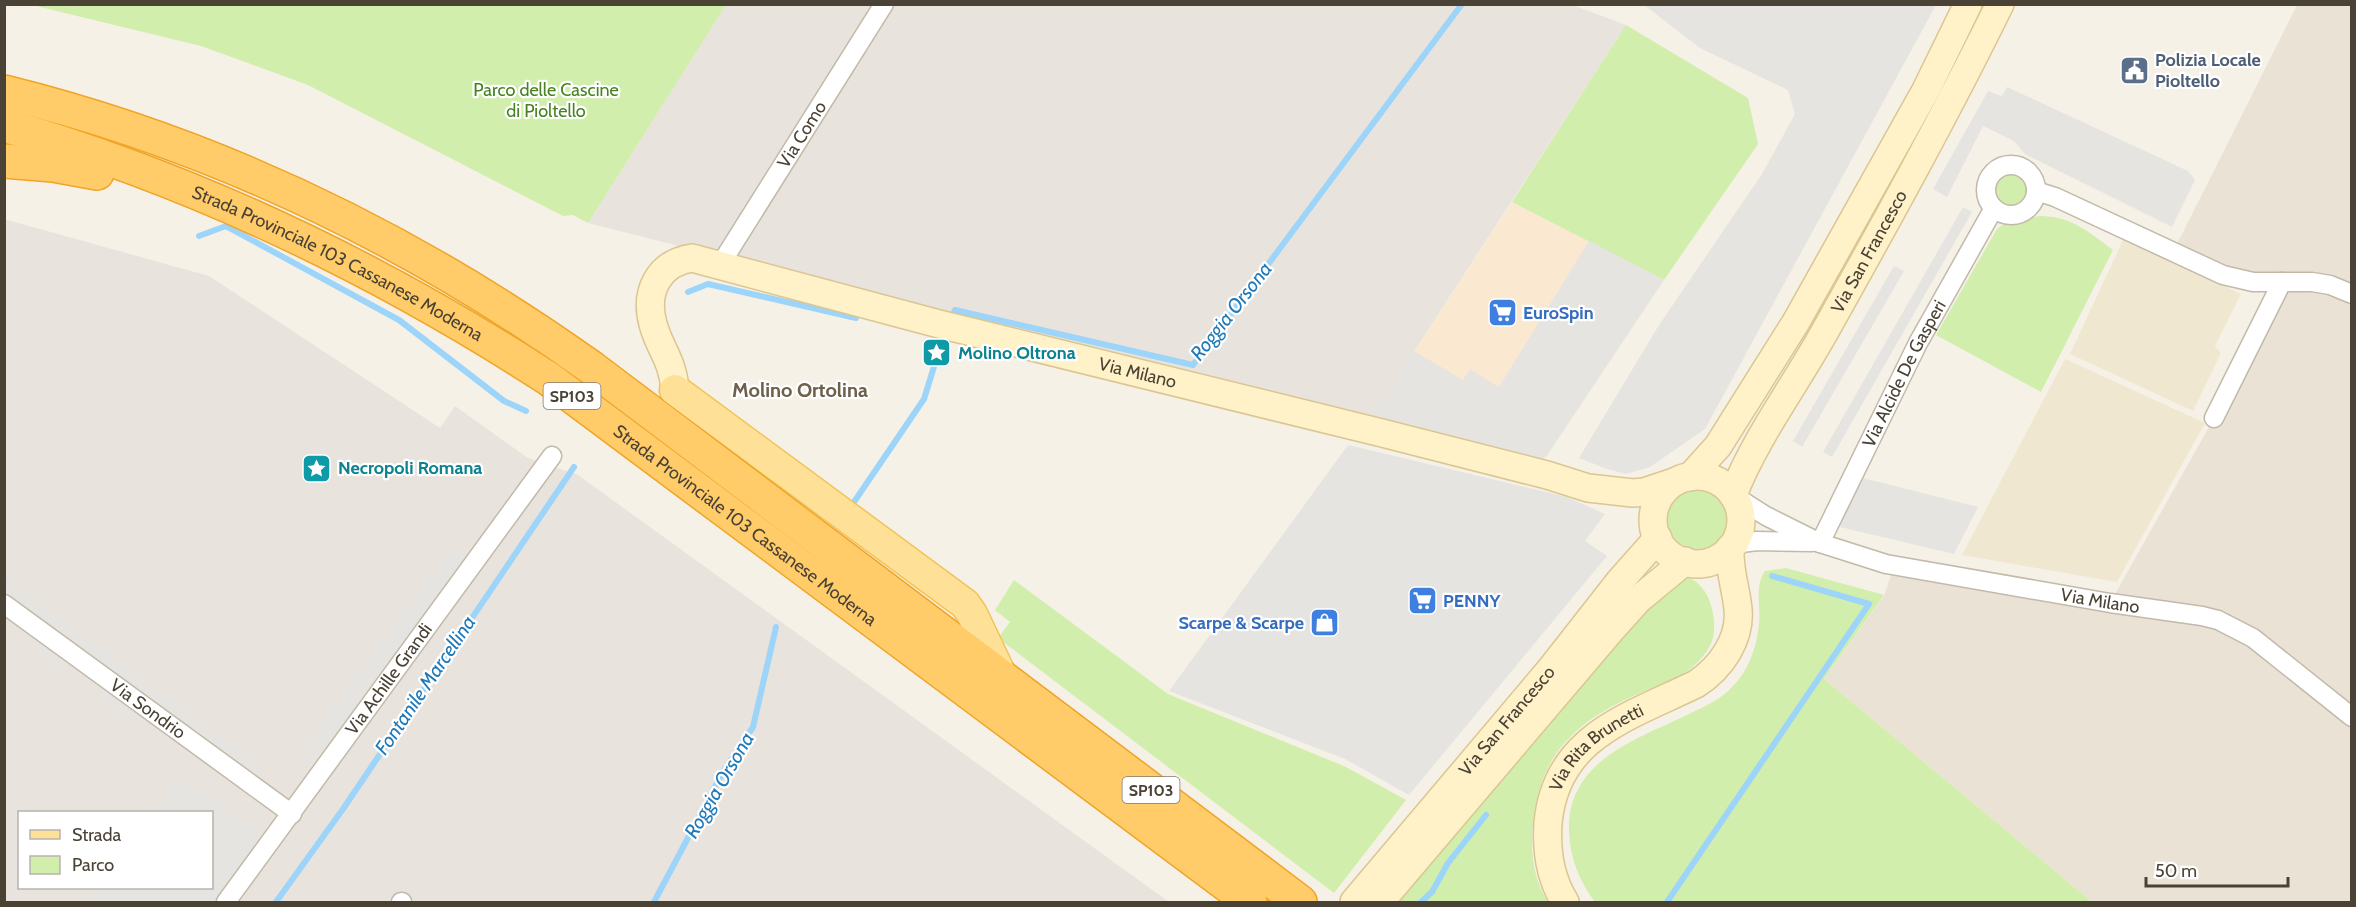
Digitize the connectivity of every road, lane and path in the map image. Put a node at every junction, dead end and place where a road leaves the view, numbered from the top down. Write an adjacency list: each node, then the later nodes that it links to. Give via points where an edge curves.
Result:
1 (884, 4): 9 (street, Via Como)
2 (1968, 4): 15 (street, Via San Francesco, via 1926,90 1796,322 1718,446)
3 (2000, 4): 17 (street, Via San Francesco, via 1954,98)
4 (4, 92): 25 (highway, Strada Provinciale 103 Cassanese Moderna / SP103, via 110,122 230,165 347,218 441,269 592,368)
5 (4, 125): 24 (highway, Strada Provinciale 103 Cassanese Moderna / SP103, via 128,167 235,210 359,268 451,319 549,379)
6 (4, 161): 24 (highway, SP103, via 63,166 130,182 301,255 497,365)
7 (2036, 191): 8 (street, via 2028,207 2018,213 2006,214); 8 (street, via 2025,169 2000,167 1989,177 1986,187 1987,200); 10 (street, via 2216,273 2253,282)
8 (1994, 208): 19 (street, Via Alcide De Gasperi, via 1918,343)
9 (720, 265): 12 (street, Via Milano, via 682,259 667,267 652,292 653,326 672,366); 16 (street, Via Milano)
10 (2282, 282): 11 (street, via 2321,283); 13 (street)
11 (2352, 294)
12 (675, 390): 25 (main road, via 965,604)
13 (2214, 418)
14 (552, 456): 27 (street, Via Achille Grandi)
15 (1682, 479): 16 (street, Via Milano, via 1644,492); 17 (street, via 1713,479); 18 (street, via 1665,490 1658,501 1654,512)
16 (1588, 488): 18 (street, Via Milano)
17 (1733, 495): 19 (street, Via Milano); 20 (street, via 1741,520)
18 (1656, 532): 21 (street, via 1667,551); 31 (street, Via San Francesco, via 1550,670)
19 (1820, 543): 20 (street, Via Milano, via 1762,541); 26 (street, Via Milano, via 1886,564 2218,620 2253,638)
20 (1732, 546): 21 (street, via 1716,559); 23 (street, Via Rita Brunetti, via 1731,574 1738,614)
21 (1691, 562): 23 (street, via 1718,582 1728,599); 32 (street, Via San Francesco, via 1639,599)
22 (4, 604): 27 (street, Via Sondrio)
23 (1733, 640): 33 (street, Via Rita Brunetti, via 1723,660 1702,680 1603,730 1566,765 1552,796 1547,841 1552,874)
24 (907, 645): 29 (highway, Strada Provinciale 103 Cassanese Moderna / SP103)
25 (1002, 677): 30 (highway, SP103)
26 (2352, 717)
27 (292, 814): 28 (street, Via Achille Grandi)
28 (226, 903)
29 (1250, 903)
30 (1300, 903)
31 (1354, 903)
32 (1380, 903)
33 (1565, 903)

